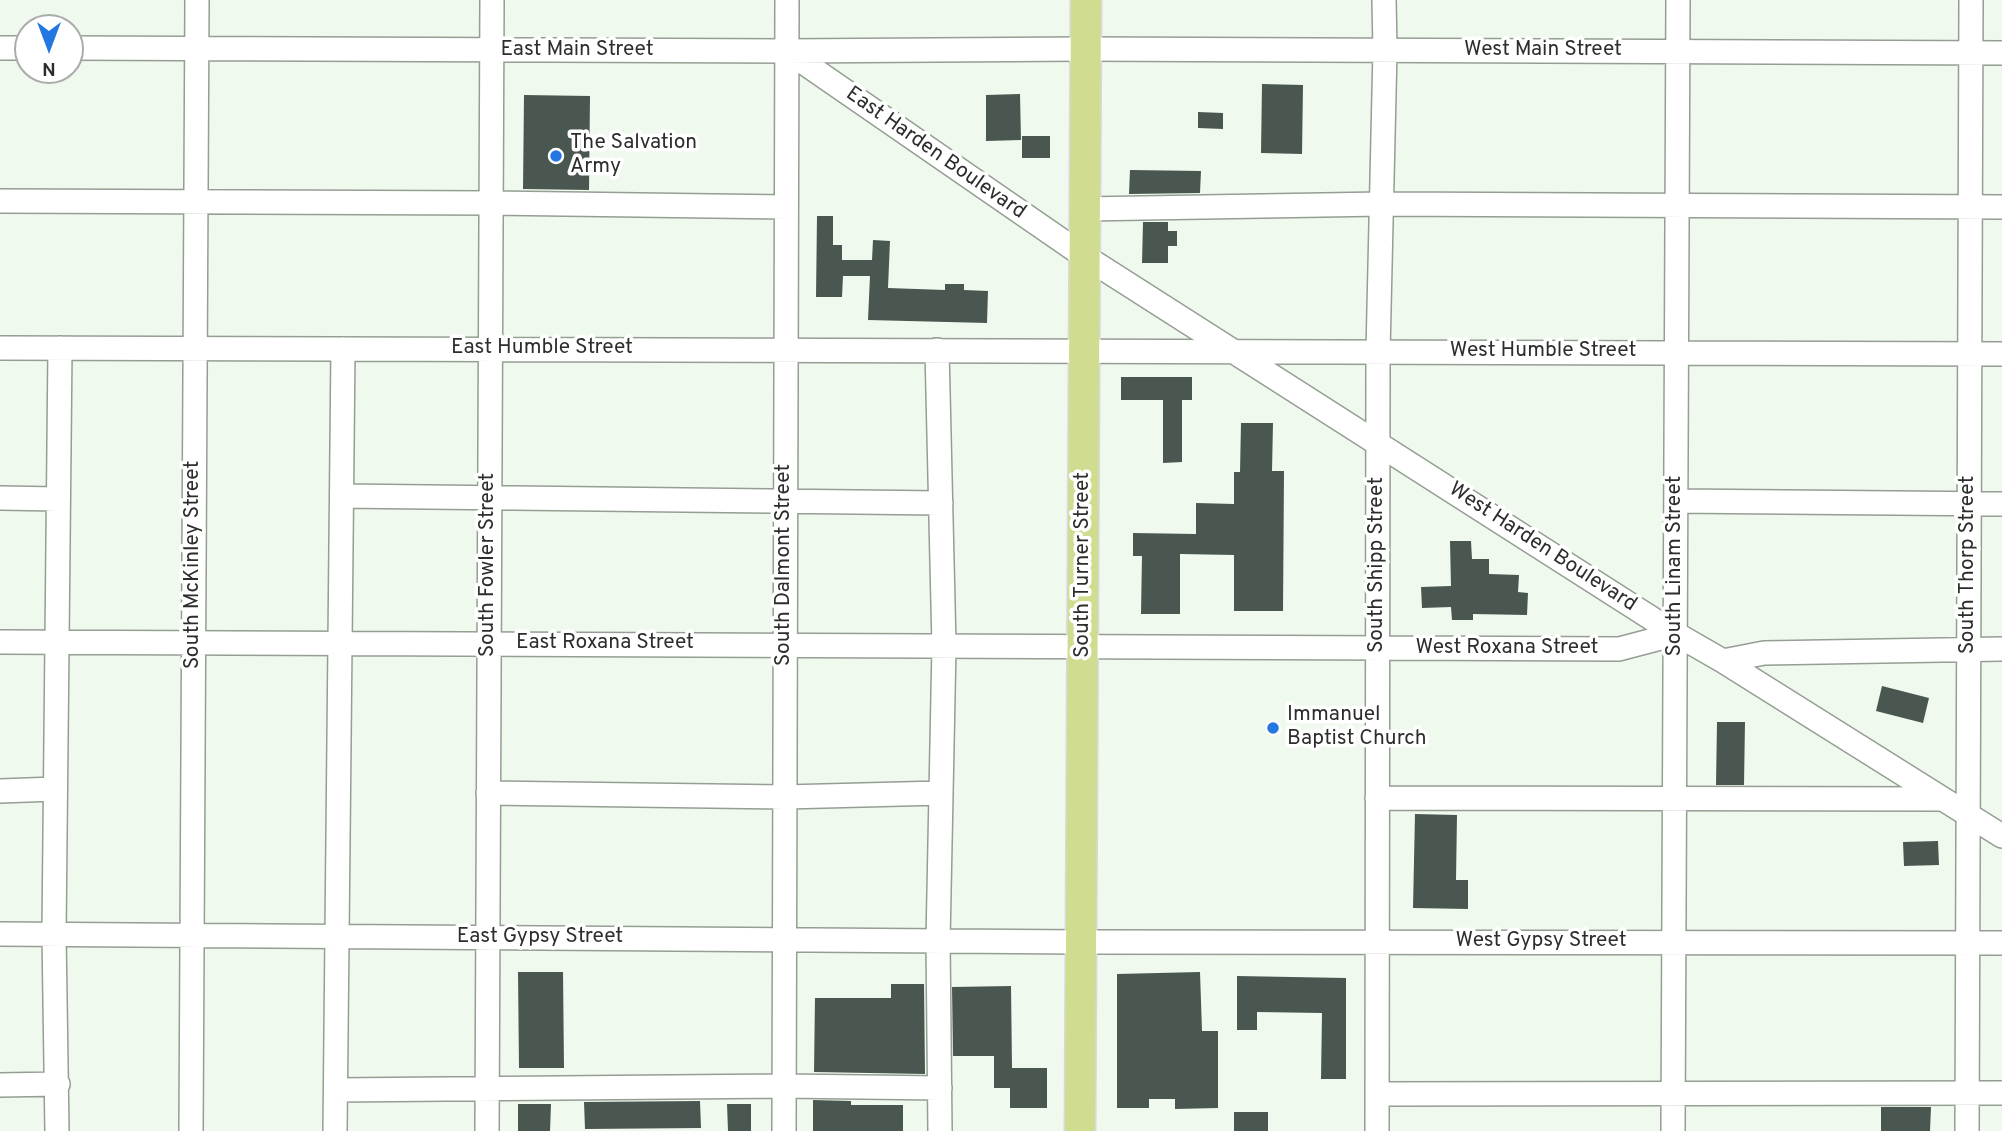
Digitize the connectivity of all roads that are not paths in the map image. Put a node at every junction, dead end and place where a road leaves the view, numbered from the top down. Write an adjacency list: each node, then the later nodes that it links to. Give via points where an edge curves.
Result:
1 (197, 0): 9 (street, South McKinley Street)
2 (492, 0): 11 (street, South Fowler Street)
3 (787, 0): 13 (street, South Dalmont Street)
4 (1086, 0): 10 (main road, South Turner Street)
5 (1384, 0): 12 (street, South Shipp Street)
6 (1678, 0): 14 (street, South Linam Street)
7 (1971, 0): 15 (street, South Thorp Street)
8 (84, 48): 9 (street, East Main Street)
9 (197, 49): 11 (street, East Main Street); 19 (street, South McKinley Street)
10 (1084, 49): 12 (street, West Main Street); 13 (street, East Main Street); 25 (main road, South Turner Street)
11 (492, 50): 13 (street, East Main Street); 18 (street, South Fowler Street)
12 (1385, 50): 14 (street, West Main Street); 20 (street, South Shipp Street)
13 (787, 51): 21 (street, South Dalmont Street); 26 (street, East Harden Boulevard)
14 (1678, 51): 15 (street, West Main Street); 22 (street, South Linam Street)
15 (1971, 53): 16 (street, West Main Street); 23 (street, South Thorp Street)
16 (2002, 53)
17 (0, 201): 19 (street)
18 (491, 203): 19 (street); 21 (street); 31 (street, South Fowler Street)
19 (196, 204): 29 (street, South McKinley Street)
20 (1381, 204): 22 (street); 25 (street); 36 (street, South Shipp Street)
21 (786, 207): 32 (street, South Dalmont Street)
22 (1677, 207): 23 (street); 37 (street, South Linam Street)
23 (1970, 207): 24 (street); 38 (street, South Thorp Street)
24 (2002, 207)
25 (1084, 209): 26 (main road, South Turner Street)
26 (1084, 256): 34 (main road, South Turner Street); 35 (street, West Harden Boulevard)
27 (0, 348): 28 (street, East Humble Street)
28 (60, 348): 29 (street, East Humble Street); 44 (street)
29 (195, 349): 30 (street, East Humble Street); 53 (street, South McKinley Street)
30 (342, 349): 31 (street, East Humble Street); 41 (street)
31 (489, 349): 32 (street, East Humble Street); 43 (street, South Fowler Street)
32 (785, 349): 33 (street, East Humble Street); 45 (street, South Dalmont Street)
33 (937, 350): 34 (street, East Humble Street); 47 (street)
34 (1083, 350): 35 (street, West Humble Street); 58 (main road, South Turner Street)
35 (1234, 351): 36 (street, West Humble Street); 40 (street, West Harden Boulevard)
36 (1378, 352): 37 (street, West Humble Street); 40 (street, South Shipp Street)
37 (1677, 353): 38 (street, West Humble Street); 46 (street, South Linam Street)
38 (1969, 354): 39 (street, West Humble Street); 48 (street, South Thorp Street)
39 (2002, 354)
40 (1378, 442): 50 (street, West Harden Boulevard); 59 (street, South Shipp Street)
41 (342, 496): 43 (street); 54 (street)
42 (0, 498): 44 (street)
43 (489, 498): 45 (street); 55 (street, South Fowler Street)
44 (58, 499): 52 (street)
45 (785, 500): 47 (street); 56 (street, South Dalmont Street)
46 (1676, 501): 48 (street); 50 (street, South Linam Street)
47 (941, 503): 57 (street)
48 (1969, 504): 49 (street); 60 (street, South Thorp Street)
49 (2002, 504)
50 (1675, 634): 59 (street, West Roxana Street, via 1619,649); 62 (street, West Harden Boulevard); 69 (street, South Linam Street)
51 (0, 642): 52 (street, East Roxana Street)
52 (56, 642): 53 (street, East Roxana Street); 63 (street)
53 (194, 643): 54 (street, East Roxana Street); 75 (street, South McKinley Street)
54 (339, 643): 55 (street, East Roxana Street); 76 (street)
55 (488, 644): 56 (street, East Roxana Street); 65 (street, South Fowler Street)
56 (785, 645): 57 (street, East Roxana Street); 67 (street, South Dalmont Street)
57 (944, 646): 58 (street, East Roxana Street); 66 (street)
58 (1084, 648): 59 (street, West Roxana Street); 81 (main road, South Turner Street)
59 (1378, 649): 68 (street, South Shipp Street)
60 (1969, 649): 61 (street); 62 (street, via 1764,653); 71 (street, South Thorp Street)
61 (2002, 649)
62 (1723, 661): 70 (street, West Harden Boulevard)
63 (55, 789): 64 (street); 74 (street)
64 (0, 791)
65 (488, 793): 67 (street); 77 (street, South Fowler Street)
66 (940, 793): 67 (street); 79 (street)
67 (785, 797): 78 (street, South Dalmont Street)
68 (1377, 798): 69 (street); 80 (street, South Shipp Street)
69 (1675, 799): 70 (street); 82 (street, South Linam Street)
70 (1943, 799): 71 (street, West Harden Boulevard)
71 (1968, 814): 72 (street, West Harden Boulevard); 83 (street, South Thorp Street)
72 (2002, 836)
73 (0, 934): 74 (street, East Gypsy Street)
74 (54, 934): 75 (street, East Gypsy Street); 86 (street)
75 (192, 936): 76 (street, East Gypsy Street); 96 (street, South McKinley Street)
76 (338, 936): 77 (street, East Gypsy Street); 89 (street)
77 (488, 938): 78 (street, East Gypsy Street); 90 (street, South Fowler Street)
78 (785, 940): 79 (street, East Gypsy Street); 87 (street, South Dalmont Street)
79 (938, 941): 81 (street, East Gypsy Street); 88 (street)
80 (1377, 941): 81 (street, West Gypsy Street); 82 (street, West Gypsy Street); 93 (street, South Shipp Street)
81 (1081, 942): 101 (main road, South Turner Street)
82 (1674, 942): 83 (street, West Gypsy Street); 94 (street, South Linam Street)
83 (1968, 943): 84 (street, West Gypsy Street); 91 (street, South Thorp Street)
84 (2002, 943)
85 (0, 1084): 86 (street)
86 (58, 1084): 95 (street)
87 (784, 1086): 88 (street); 90 (street); 99 (street, South Dalmont Street)
88 (940, 1088): 100 (street)
89 (336, 1090): 90 (street); 97 (street)
90 (487, 1090): 98 (street, South Fowler Street)
91 (1967, 1093): 92 (street); 94 (street); 104 (street, South Thorp Street)
92 (2002, 1093)
93 (1377, 1094): 94 (street); 102 (street, South Shipp Street)
94 (1673, 1094): 103 (street, South Linam Street)
95 (57, 1131)
96 (191, 1131)
97 (335, 1131)
98 (487, 1131)
99 (784, 1131)
100 (940, 1131)
101 (1080, 1131)
102 (1377, 1131)
103 (1673, 1131)
104 (1967, 1131)

